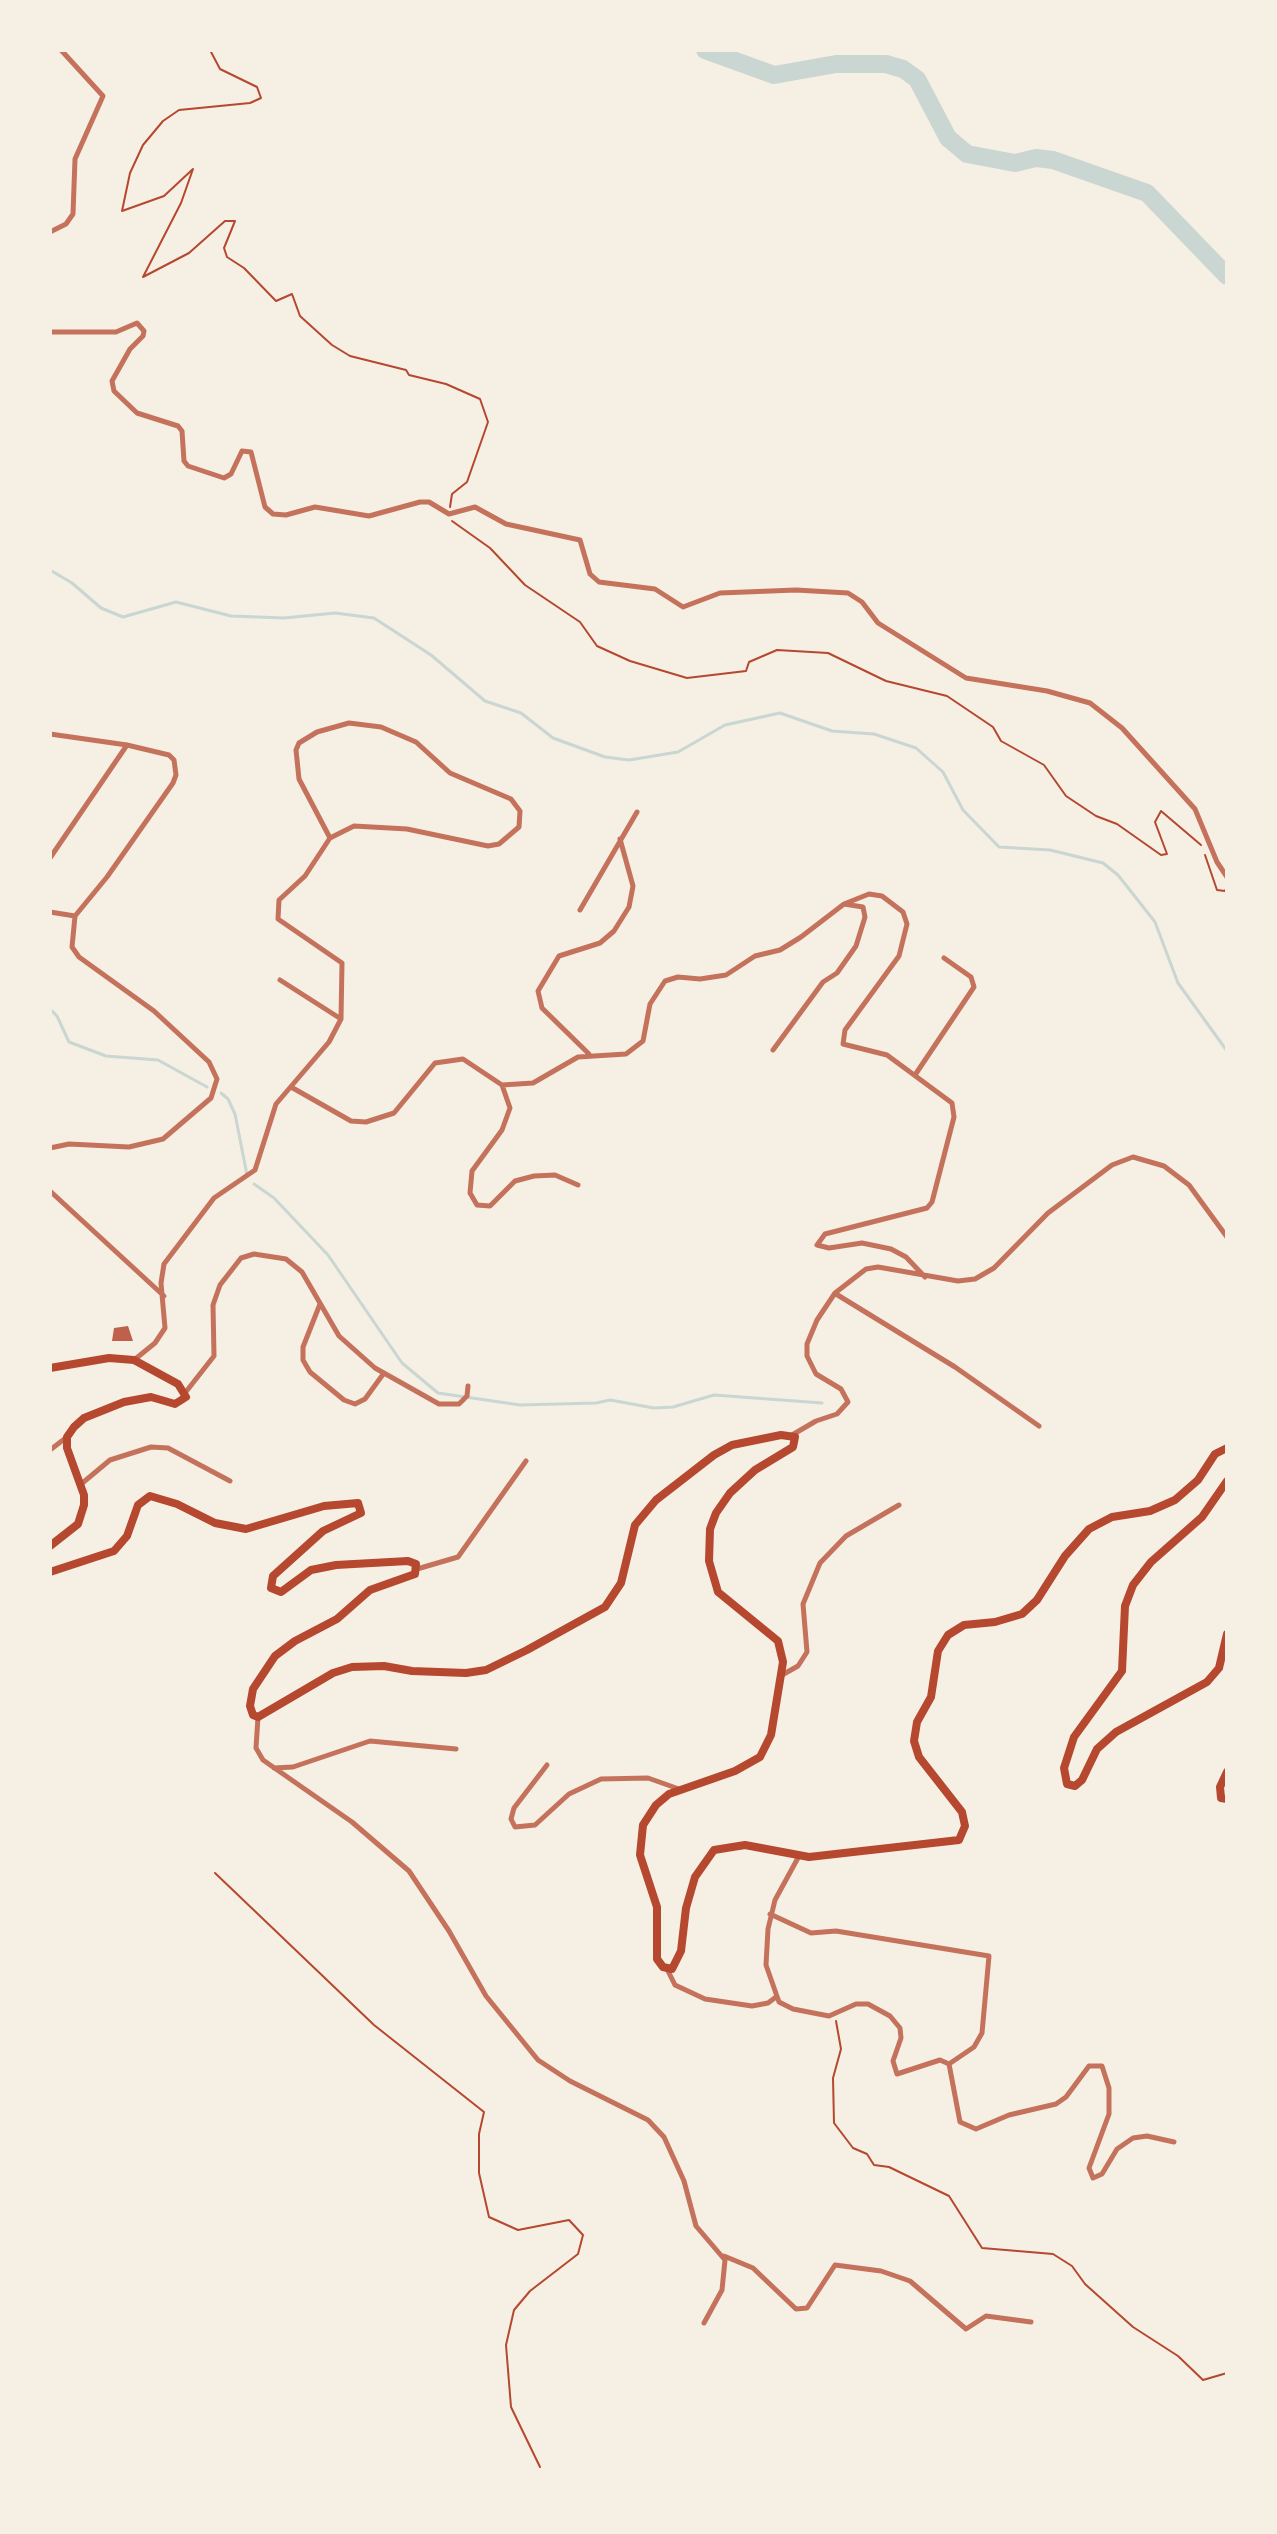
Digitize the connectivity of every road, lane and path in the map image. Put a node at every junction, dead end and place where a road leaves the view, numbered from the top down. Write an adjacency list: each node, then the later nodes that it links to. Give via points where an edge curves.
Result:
1 (61, 50): 5 (street, via 103,96 75,159 73,214)
2 (189, 50): 3 (path)
3 (200, 50)
4 (210, 50): 7 (path, via 220,69 257,87 261,98 179,110 143,145 122,211 164,196 193,169 143,277 168,267 225,221 235,221 224,248 227,257 276,301 292,294 300,316 332,345 350,356 406,370 480,399 488,422 467,482 452,494)
5 (50, 232)
6 (50, 332): 7 (street, via 116,332 137,323 143,336 112,381 114,391 137,413 178,426 188,466 224,478 242,451 251,452 265,507 273,514 315,507 369,516 429,502)
7 (449, 514): 14 (street, via 475,507 506,524 580,540 590,574 599,582 655,589 683,607 720,593 848,593 878,623 966,678 1090,703 1122,728 1195,809); 15 (path, via 452,523 490,548 525,585 580,622 597,646 687,678 746,671 749,662 777,650 828,653 886,681 928,688 1044,765 1066,796 1161,855 1167,854 1155,822 1161,811 1201,845 1217,890)
8 (50, 734): 9 (street)
9 (127, 745): 13 (street); 19 (street, via 169,755 176,775)
10 (637, 812): 12 (street)
11 (330, 838): 11 (street, via 299,779 296,750 317,732 349,723 381,727 416,742 450,773 511,799 520,811 519,827 499,844 488,846 376,825 354,826); 22 (street, via 305,876 279,900 276,913 342,963)
12 (620, 839): 17 (street); 24 (street, via 633,886 629,907 600,943 559,956 538,991 542,1008)
13 (50, 858)
14 (1227, 877)
15 (1227, 886)
16 (844, 904): 23 (street, via 855,903 865,911 856,946); 24 (street, via 780,950 755,956 726,975 665,981 650,1004 637,1048 626,1054); 25 (street, via 863,895 882,896 903,912 907,924 899,956 845,1030 843,1044 887,1055)
17 (580, 910)
18 (50, 912): 19 (street)
19 (75, 916): 28 (street, via 72,947 79,957 154,1011 209,1062 217,1079 211,1098 163,1139 129,1147)
20 (944, 958): 25 (street, via 971,977 974,987)
21 (280, 980): 22 (street)
22 (341, 1019): 27 (street)
23 (773, 1050)
24 (590, 1055): 26 (street, via 559,1065 536,1081)
25 (915, 1075): 32 (street, via 955,1109 932,1202 921,1212 825,1234 817,1245 862,1243 891,1249)
26 (502, 1085): 27 (street, via 463,1059 443,1059 394,1113 366,1122 351,1121); 29 (street, via 510,1108 507,1120 472,1171 473,1200 490,1206 515,1181 534,1176 555,1175)
27 (291, 1087): 34 (street, via 270,1116 255,1170 214,1198 164,1264)
28 (50, 1148)
29 (578, 1185)
30 (50, 1191): 34 (street)
31 (1227, 1237): 32 (street, via 1189,1185 1164,1166 1133,1157 1112,1165 1048,1213 985,1275 967,1281)
32 (925, 1277): 33 (street, via 866,1269)
33 (835, 1293): 41 (street); 42 (street, via 817,1320 807,1356 816,1374 841,1389 848,1402 837,1414)
34 (164, 1297): 36 (street, via 165,1328)
35 (320, 1303): 38 (street, via 347,1346); 38 (street, via 303,1347 310,1372 355,1404); 40 (street, via 302,1272 286,1259 254,1254 241,1258 215,1297 214,1356)
36 (134, 1360): 37 (main road, via 109,1358); 40 (main road)
37 (50, 1368)
38 (384, 1373): 39 (street, via 450,1406 467,1396)
39 (468, 1386)
40 (185, 1393): 43 (main road, via 175,1404 151,1397 124,1402 84,1418)
41 (1039, 1426)
42 (792, 1435): 55 (main road, via 797,1439 793,1447 755,1470 723,1502 710,1529 709,1547 718,1592 778,1641); 56 (main road, via 732,1445 656,1500 635,1525 621,1583 605,1607 527,1650 486,1670 466,1673 352,1667)
43 (67, 1437): 45 (street); 49 (main road)
44 (1227, 1448): 63 (main road, via 1215,1454 1198,1480 1175,1500 1150,1511 1112,1517 1089,1529 1030,1608 1015,1617 955,1628 938,1651 931,1697 917,1722 914,1741 919,1757 962,1812 965,1826 959,1840)
45 (50, 1450)
46 (526, 1461): 52 (street, via 458,1557)
47 (230, 1481): 49 (street, via 168,1448 151,1447 110,1460)
48 (1227, 1481): 54 (main road, via 1208,1511 1133,1585 1125,1606 1122,1671 1074,1737 1064,1768 1067,1784 1082,1780 1097,1749 1116,1732 1207,1682 1219,1668)
49 (80, 1485): 51 (main road, via 82,1515)
50 (899, 1505): 55 (street, via 846,1536 820,1563 803,1604 807,1652 798,1666)
51 (50, 1546)
52 (417, 1569): 53 (main road, via 408,1561 323,1567 276,1591 271,1588 273,1576 323,1531 361,1513 361,1505 324,1506 246,1529 215,1523 150,1496 135,1510 127,1536 114,1551); 56 (main road, via 409,1578 370,1590 337,1619 275,1656 253,1689 250,1706)
53 (50, 1572)
54 (1227, 1634)
55 (780, 1677): 61 (main road, via 771,1735 760,1757)
56 (258, 1717): 59 (street, via 256,1748)
57 (456, 1749): 59 (street, via 370,1741 293,1767)
58 (547, 1765): 61 (street, via 514,1808 515,1827 535,1825 569,1794 601,1779 648,1778)
59 (274, 1768): 71 (street, via 352,1822 409,1871 486,1996 538,2060 648,2120 664,2137 696,2226)
60 (1227, 1772): 62 (main road, via 1220,1787 1221,1798)
61 (679, 1789): 66 (main road, via 656,1805 639,1839 657,1907 657,1959)
62 (1227, 1799)
63 (799, 1856): 65 (street); 66 (main road, via 745,1845 714,1850 695,1877 679,1958)
64 (215, 1873): 75 (path, via 374,2025 484,2112 479,2173 489,2217 518,2230 569,2220 583,2235 578,2254 514,2310 506,2345 511,2407)
65 (770, 1914): 67 (street, via 766,1965); 69 (street, via 811,1933 836,1931 983,1953 991,1960 982,2033 974,2047)
66 (667, 1969): 67 (street, via 675,1985 705,1999 752,2006)
67 (776, 1997): 68 (street, via 787,2007)
68 (835, 2015): 69 (street, via 862,2003 890,2016 901,2034 893,2061 897,2074 940,2060); 74 (path, via 841,2049 833,2078 834,2123 853,2148 867,2154 874,2165 949,2196 982,2248 1053,2254 1133,2327 1178,2356 1203,2380)
69 (949, 2064): 70 (street, via 960,2122 976,2129 1056,2104 1089,2066 1102,2066 1109,2114 1089,2168 1093,2178 1133,2138)
70 (1174, 2142)
71 (724, 2256): 72 (street, via 753,2268 796,2309 807,2308 835,2265 910,2281 966,2329 986,2316); 73 (street, via 722,2290)
72 (1031, 2322)
73 (704, 2323)
74 (1227, 2373)
75 (540, 2467)

